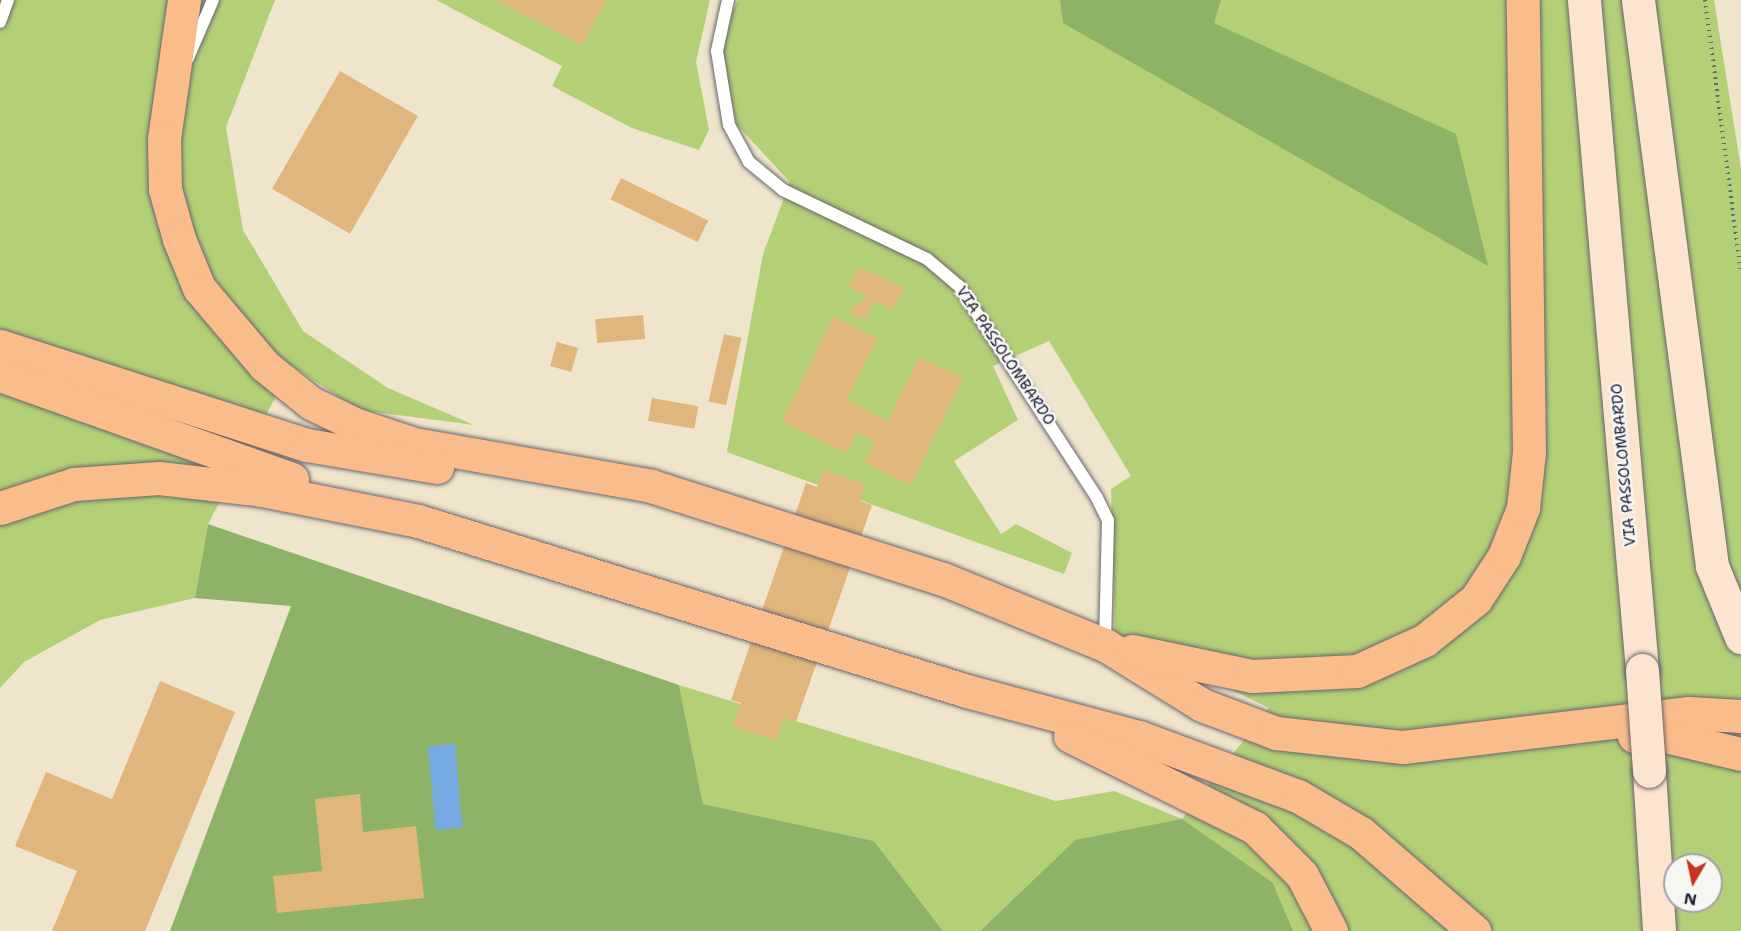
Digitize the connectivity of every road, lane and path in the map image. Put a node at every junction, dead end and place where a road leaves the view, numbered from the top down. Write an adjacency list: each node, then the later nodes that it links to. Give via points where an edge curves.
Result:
1 (8, 0): 9 (lane)
2 (184, 0): 10 (highway)
3 (213, 0): 10 (lane)
4 (728, 0): 18 (lane, VIA PASSOLOMBARDO, via 717,51 729,125 749,162 783,190 927,259 959,286 1097,498 1108,521)
5 (1523, 0): 18 (highway, via 1528,452 1522,508 1504,556 1476,599 1425,640 1357,671 1252,676)
6 (1584, 0): 25 (main road, VIA PASSOLOMBARDO, bridge, via 1642,670)
7 (1638, 0): 17 (main road, via 1712,566)
8 (1705, 0): 11 (path)
9 (0, 22)
10 (170, 101): 14 (highway, via 165,189 199,288 265,366 311,403 414,444)
11 (1741, 274)
12 (0, 346): 14 (highway, via 308,445 414,465)
13 (0, 375): 16 (highway)
14 (651, 486): 18 (highway, via 943,579)
15 (0, 508): 16 (highway, via 74,484 159,478 262,490)
16 (418, 521): 19 (highway)
17 (1741, 636)
18 (1105, 645): 21 (highway, via 1202,705 1276,733 1334,744 1403,747)
19 (967, 691): 23 (highway, via 1144,768 1256,828 1302,875); 24 (highway, via 1139,737 1298,796 1370,840)
20 (1741, 716): 21 (highway, via 1689,714)
21 (1530, 736): 22 (highway, via 1661,735)
22 (1741, 754)
23 (1331, 931)
24 (1474, 931)
25 (1659, 931)

